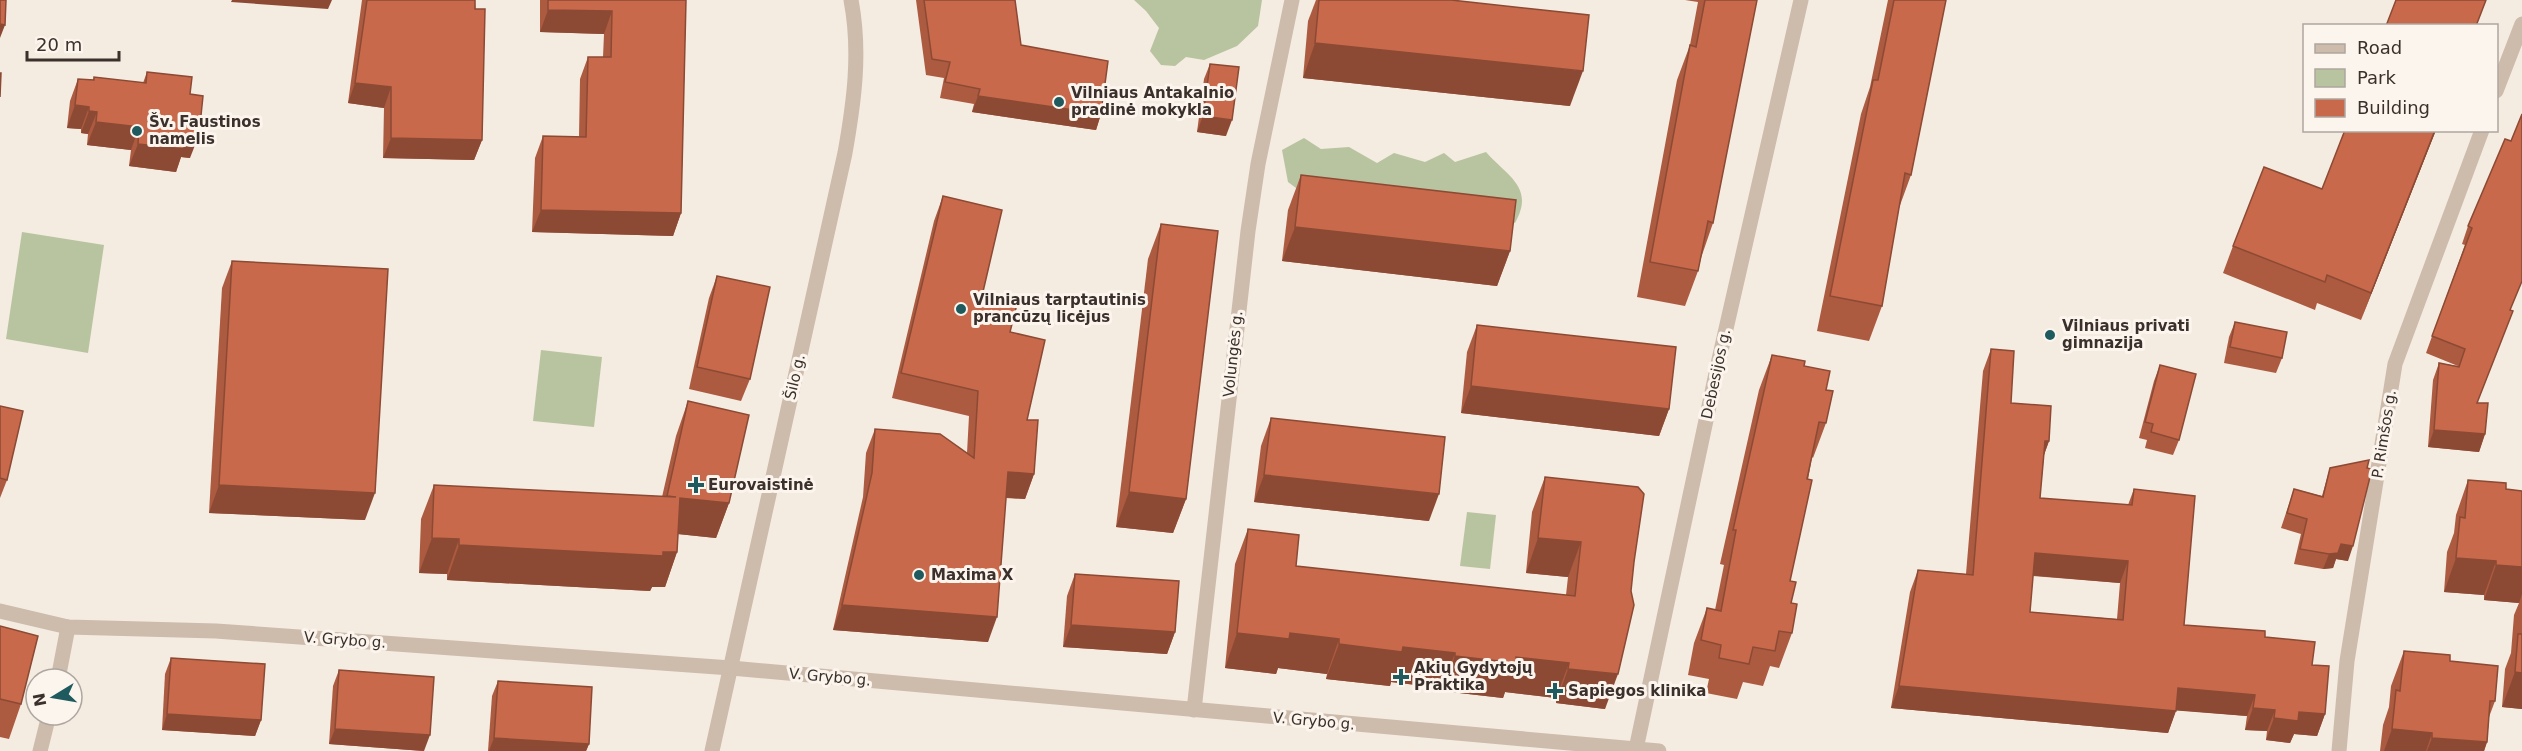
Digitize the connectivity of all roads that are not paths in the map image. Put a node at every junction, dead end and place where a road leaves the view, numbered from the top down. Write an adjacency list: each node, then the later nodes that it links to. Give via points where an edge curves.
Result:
1 (851, 0): 10 (street, Šilo g., via 857,54 854,105)
2 (1292, 0): 11 (street, Volungės g., via 1248,231)
3 (1801, 0): 13 (street, Debesijos g.)
4 (2522, 24): 5 (street)
5 (2498, 86)
6 (2481, 132): 17 (street, P. Rimšos g., via 2395,364 2347,661)
7 (0, 611): 8 (street, V. Grybo g.)
8 (68, 627): 9 (street); 10 (street, V. Grybo g., via 216,631)
9 (60, 667)
10 (731, 668): 11 (street, V. Grybo g.); 15 (street, Šilo g.)
11 (1194, 710): 13 (street, V. Grybo g.)
12 (46, 727): 14 (street)
13 (1636, 749): 16 (street, V. Grybo g.)
14 (40, 751)
15 (712, 751)
16 (1659, 751)
17 (2339, 751)

